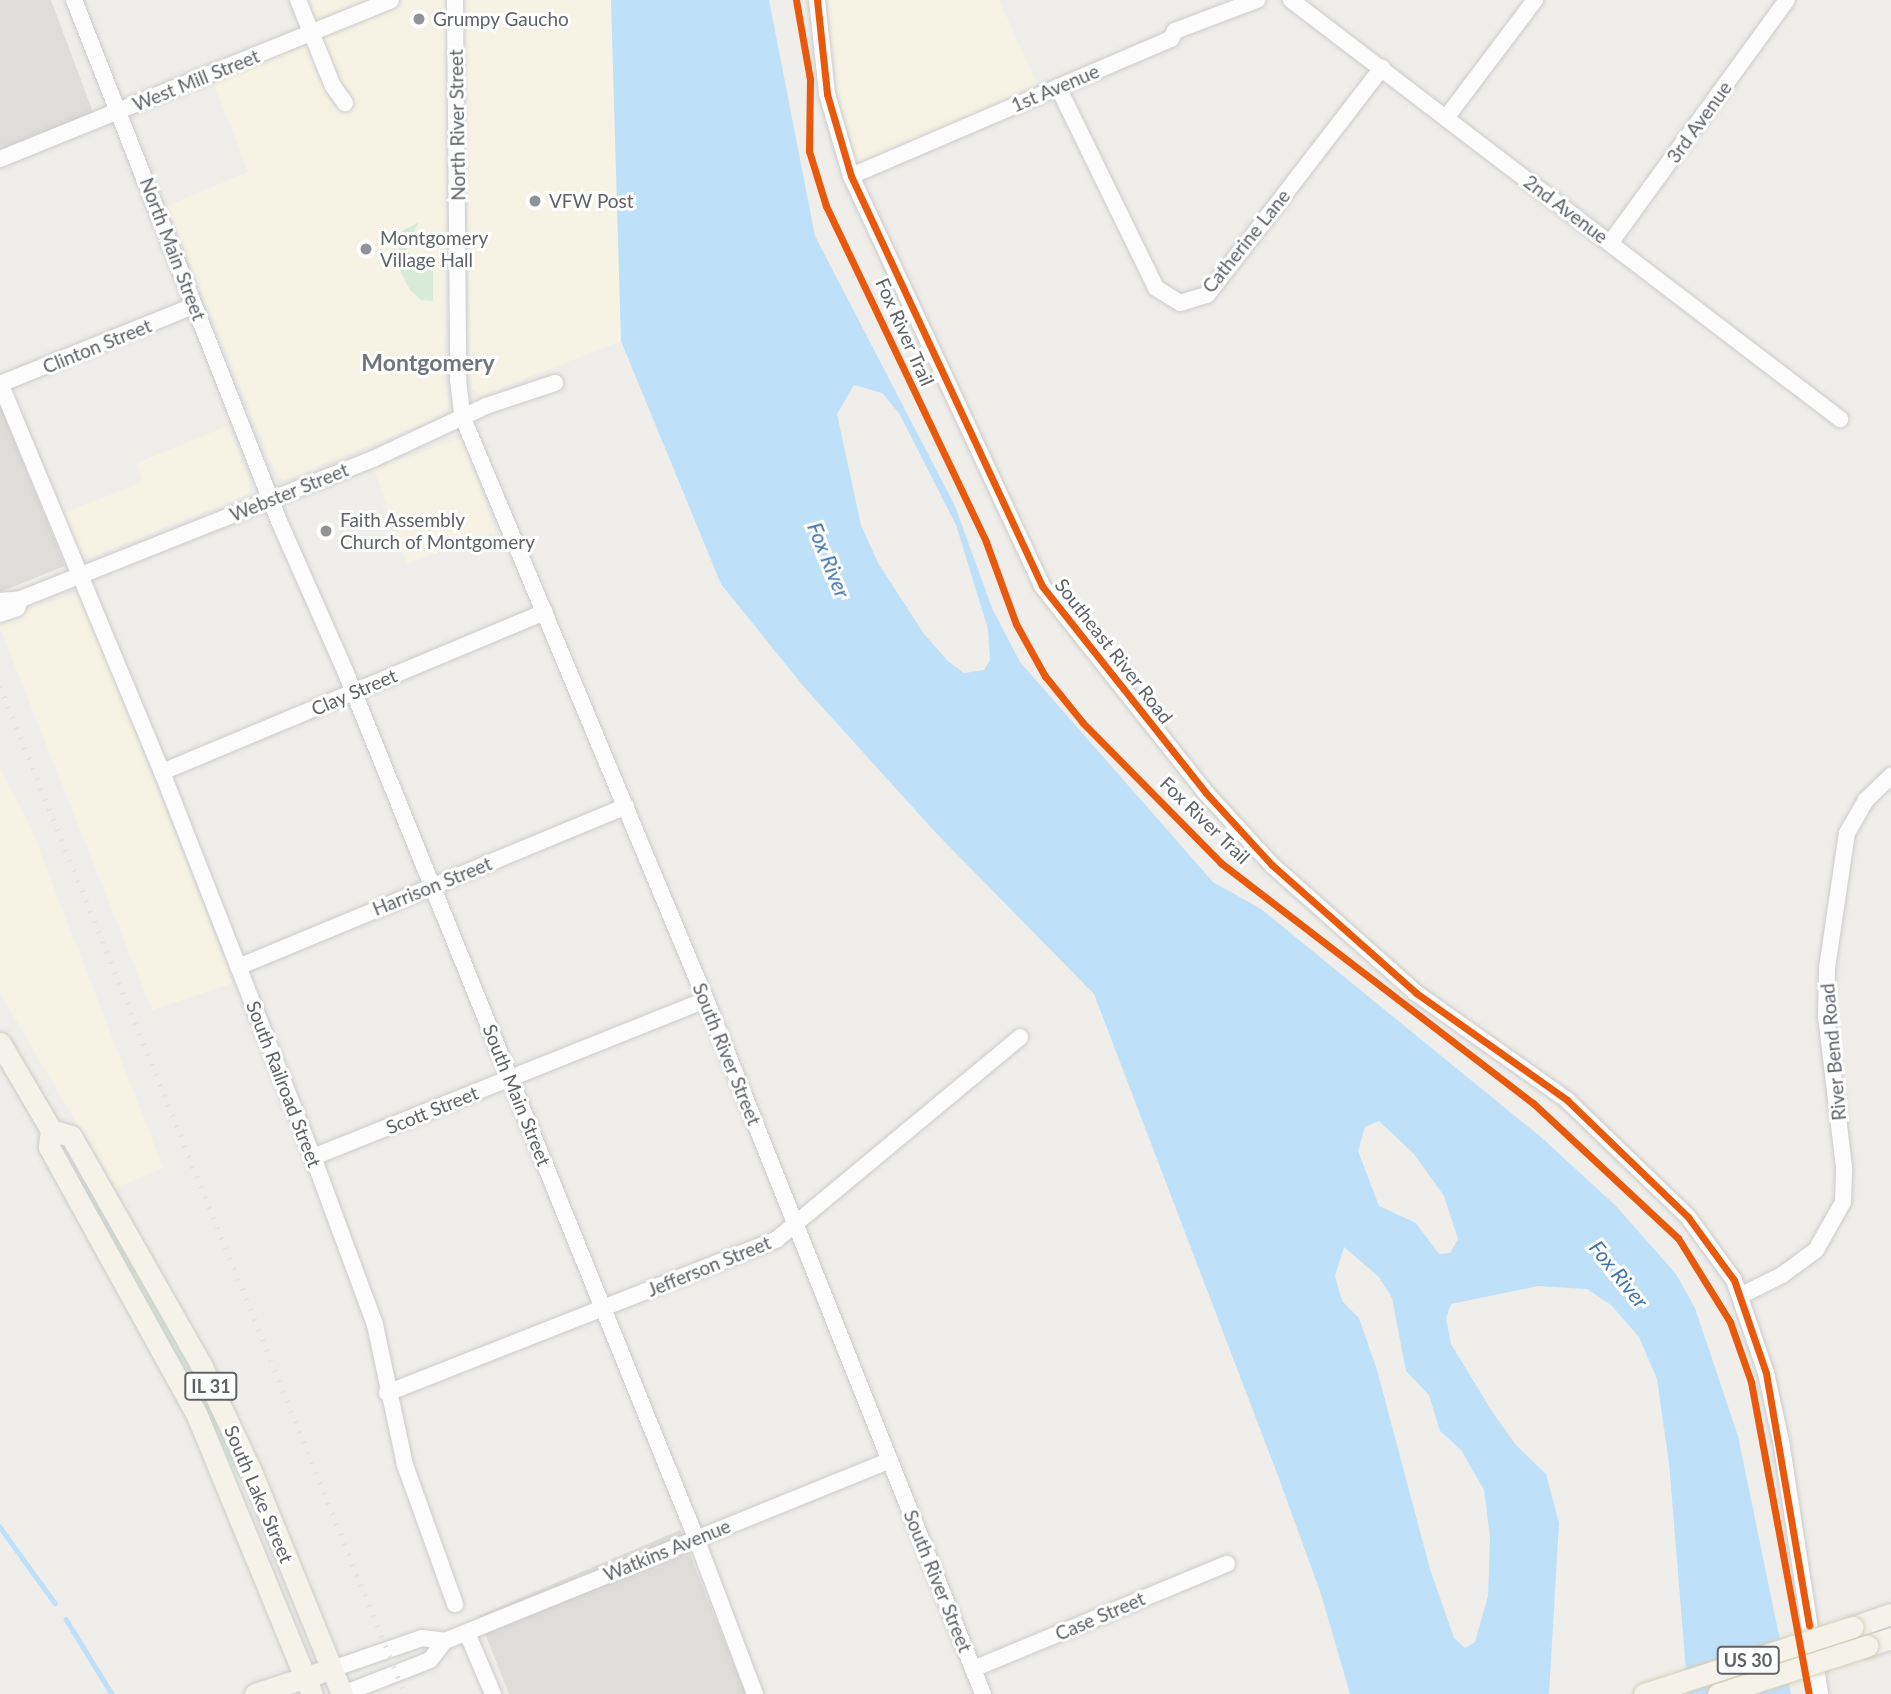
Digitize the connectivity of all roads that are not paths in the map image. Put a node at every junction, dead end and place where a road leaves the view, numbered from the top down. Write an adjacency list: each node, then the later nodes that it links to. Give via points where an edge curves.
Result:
1 (74, 0): 14 (street, North Main Street)
2 (298, 0): 10 (street)
3 (391, 0): 10 (street, West Mill Street)
4 (455, 0): 22 (street, North River Street, via 458,380)
5 (817, 0): 17 (street, Southeast River Road, via 827,94)
6 (1257, 0): 12 (street, 1st Avenue, via 1175,32 1171,39)
7 (1291, 0): 11 (street, 2nd Avenue)
8 (1535, 0): 15 (street)
9 (1787, 0): 18 (street, 3rd Avenue)
10 (311, 33): 13 (street); 14 (street, West Mill Street)
11 (1382, 68): 12 (street, Catherine Lane, via 1206,295 1180,303 1156,288); 15 (street, 2nd Avenue)
12 (1058, 87): 17 (street, 1st Avenue)
13 (345, 103)
14 (119, 112): 16 (street, West Mill Street); 19 (street, North Main Street)
15 (1446, 118): 18 (street, 2nd Avenue)
16 (0, 159)
17 (851, 176): 43 (street, Southeast River Road, via 1042,586 1206,793 1272,865 1416,993 1567,1100 1703,1234)
18 (1611, 243): 23 (street, 2nd Avenue)
19 (193, 306): 21 (street, Clinton Street); 24 (street, North Main Street)
20 (555, 383): 22 (street, Webster Street)
21 (0, 384): 25 (street, South Railroad Street)
22 (463, 418): 24 (street, Webster Street); 28 (street, South River Street)
23 (1840, 419)
24 (271, 499): 25 (street, Webster Street); 30 (street, South Main Street)
25 (80, 575): 26 (street, Webster Street); 31 (street, South Railroad Street)
26 (21, 599): 27 (street, Webster Street); 29 (street, Webster Street, via 17,608)
27 (0, 601)
28 (545, 612): 30 (street, Clay Street); 33 (street, South River Street)
29 (0, 614)
30 (354, 692): 31 (street, Clay Street); 34 (street, South Main Street)
31 (162, 772): 35 (street, South Railroad Street)
32 (1891, 776): 43 (street, River Bend Road, via 1866,800 1847,833 1828,958 1826,1017 1844,1167 1843,1202 1816,1251)
33 (626, 806): 34 (street, Harrison Street); 36 (street, South River Street)
34 (432, 885): 35 (street, Harrison Street); 39 (street, South Main Street)
35 (238, 967): 41 (street, South Railroad Street)
36 (706, 1000): 39 (street, Scott Street); 42 (street, South River Street)
37 (1020, 1037): 42 (street, Jefferson Street)
38 (0, 1044): 40 (main road, South Lake Street / IL 31)
39 (510, 1078): 41 (street, Scott Street); 44 (street, South Main Street)
40 (51, 1130): 54 (main road, South Lake Street / IL 31, via 71,1136 202,1367 251,1471); 56 (main road, South Lake Street / IL 31, via 49,1147 196,1413)
41 (313, 1157): 45 (street, South Railroad Street, via 375,1325)
42 (796, 1225): 44 (street, Jefferson Street, via 777,1238); 46 (street, South River Street)
43 (1742, 1295): 64 (street, Southeast River Road, via 1781,1441)
44 (603, 1309): 45 (street, Jefferson Street); 47 (street, South Main Street)
45 (387, 1393): 49 (street, South Railroad Street, via 405,1465)
46 (890, 1460): 47 (street, Watkins Avenue); 55 (street, South River Street)
47 (696, 1538): 51 (street, Watkins Avenue); 60 (street, South Main Street)
48 (1227, 1564): 55 (street, Case Street)
49 (455, 1604)
50 (1891, 1615): 62 (main road, US 30, bridge)
51 (467, 1633): 53 (street, Watkins Avenue); 59 (street)
52 (1891, 1638): 63 (main road, US 30, bridge)
53 (445, 1641): 54 (street, Watkins Avenue, via 422,1639); 58 (street, Watkins Avenue, via 430,1660)
54 (332, 1669): 56 (main road); 58 (main road, South Lake Street / IL 31)
55 (973, 1669): 61 (street, South River Street)
56 (309, 1685): 57 (main road)
57 (255, 1694)
58 (342, 1694)
59 (493, 1694)
60 (755, 1694)
61 (982, 1694)
62 (1644, 1694)
63 (1718, 1694)
64 (1820, 1694)

